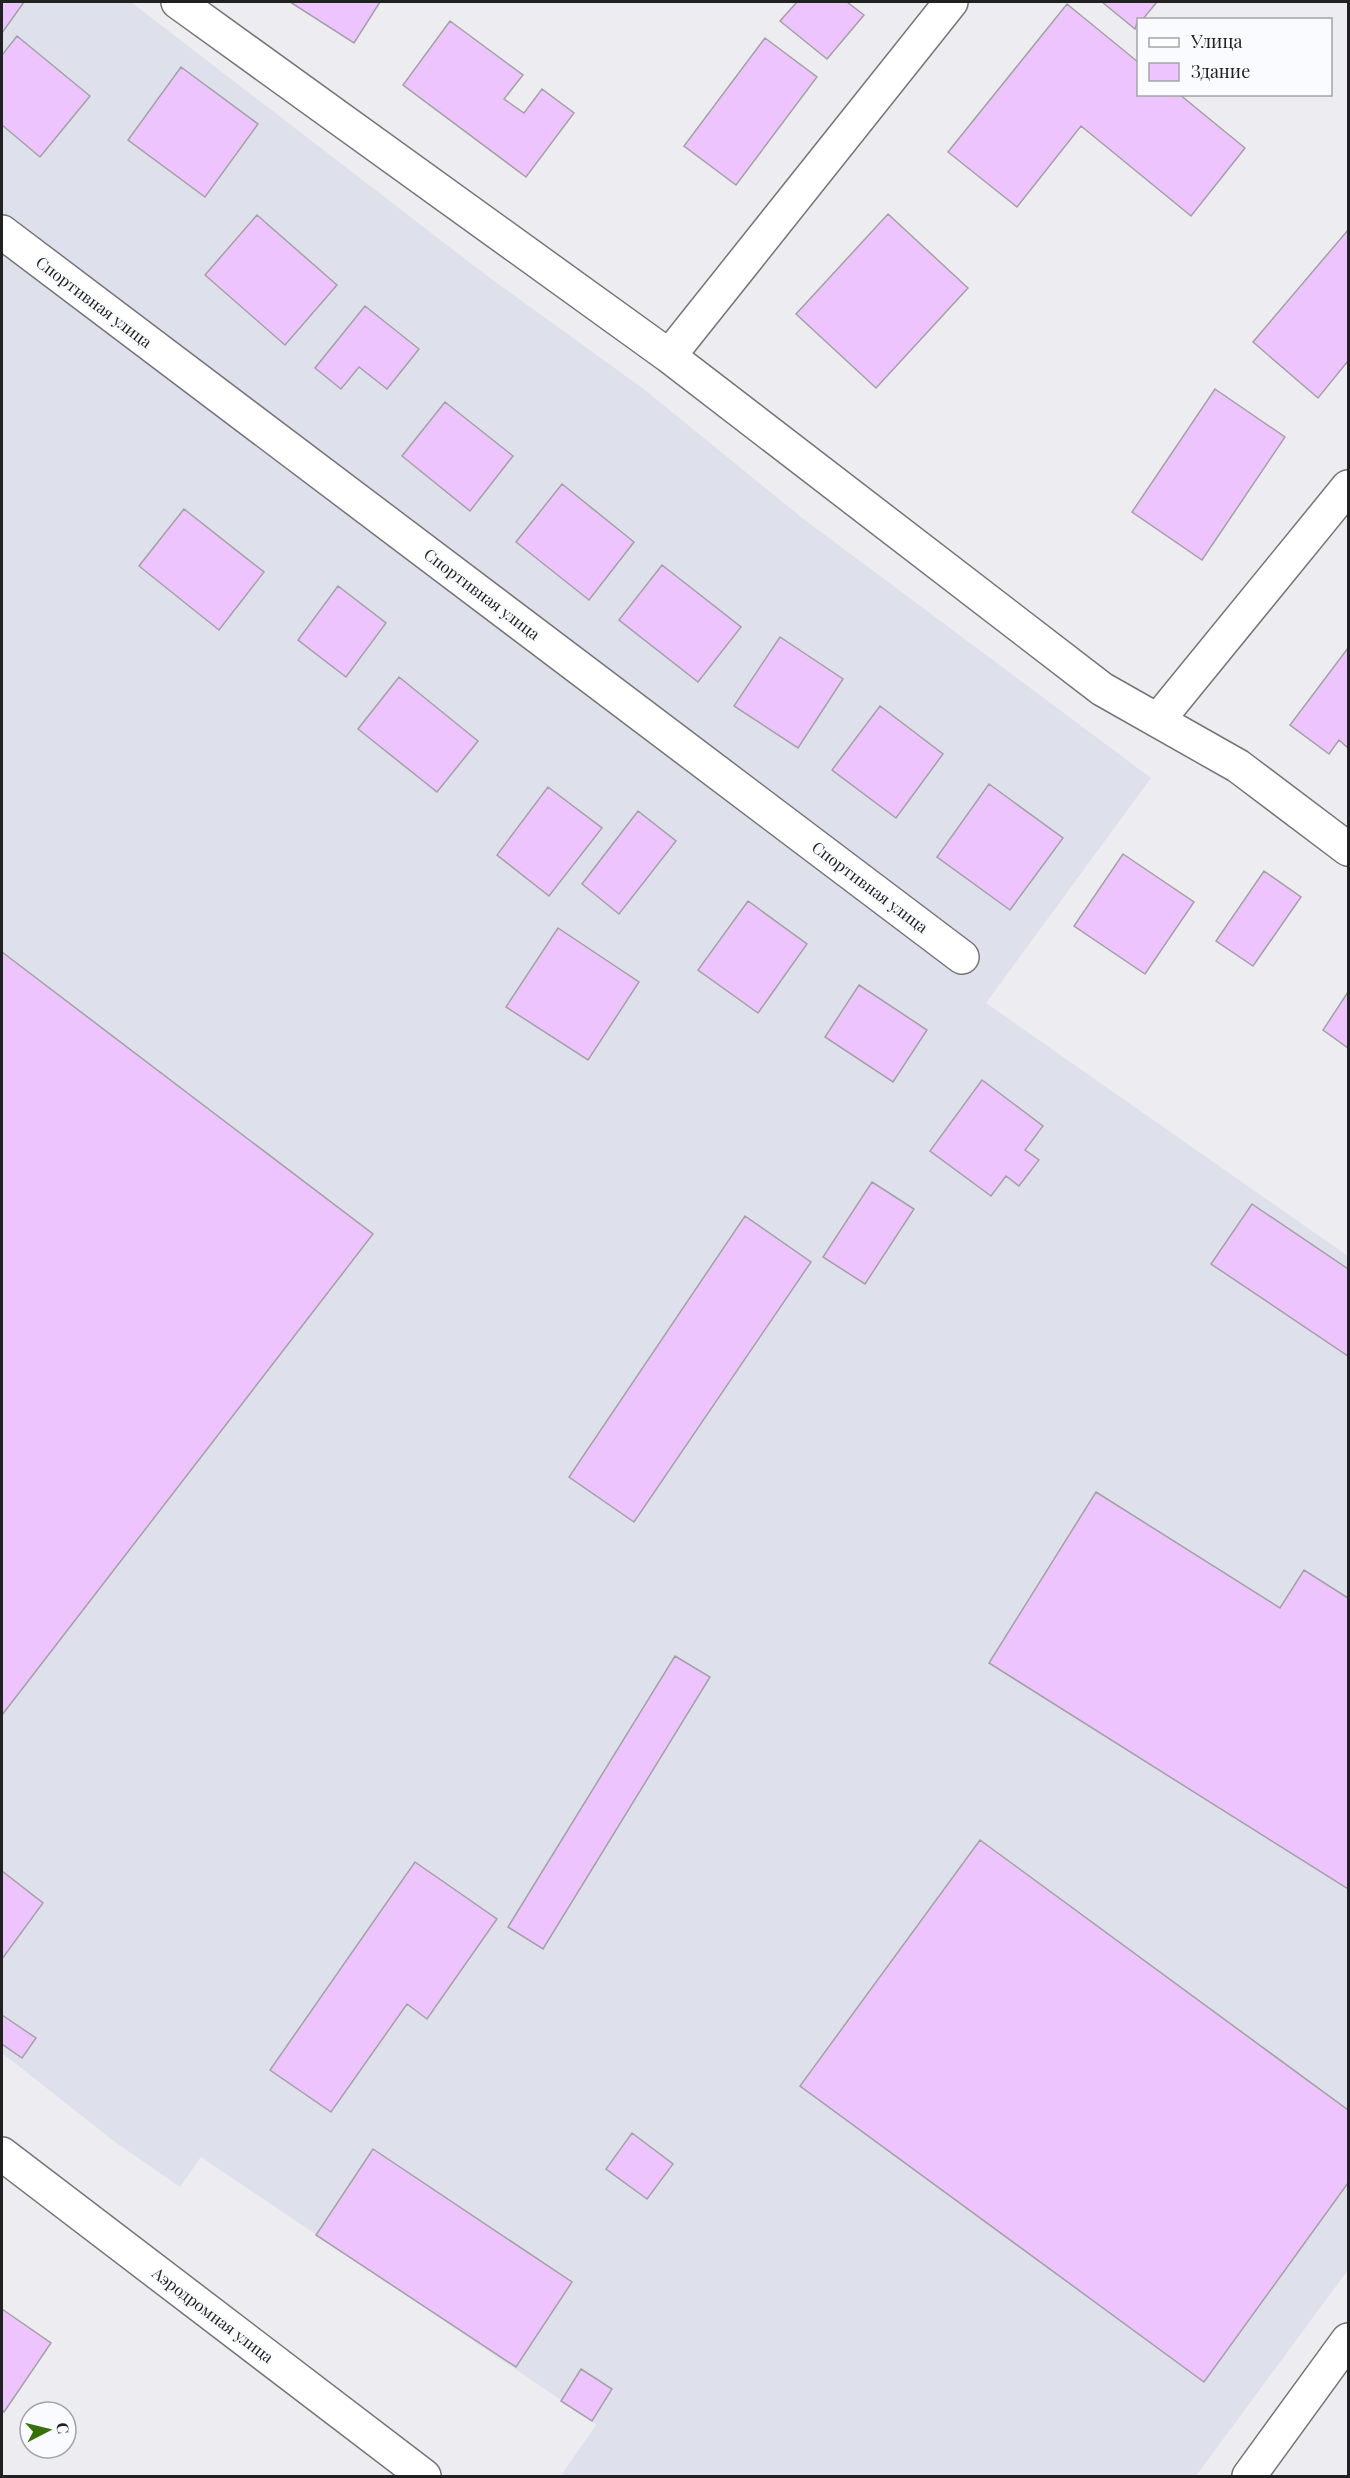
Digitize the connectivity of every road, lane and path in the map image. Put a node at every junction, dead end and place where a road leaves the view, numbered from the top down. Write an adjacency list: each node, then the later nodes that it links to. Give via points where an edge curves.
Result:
1 (951, 2): 4 (street)
2 (185, 4): 4 (street)
3 (2, 232): 8 (street, Спортивная улица)
4 (669, 356): 6 (street, via 1102,689)
5 (1348, 487): 6 (street)
6 (1158, 720): 7 (street, via 1238,766)
7 (1348, 849)
8 (962, 957)
9 (2, 2154): 11 (street, Аэродромная улица)
10 (1348, 2340): 12 (street)
11 (424, 2476)
12 (1249, 2476)

